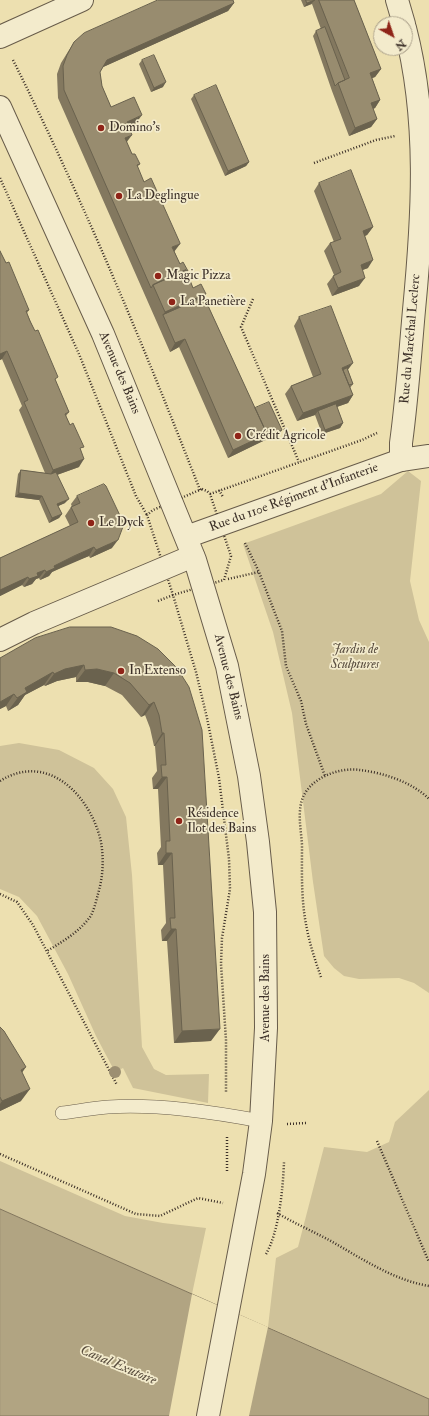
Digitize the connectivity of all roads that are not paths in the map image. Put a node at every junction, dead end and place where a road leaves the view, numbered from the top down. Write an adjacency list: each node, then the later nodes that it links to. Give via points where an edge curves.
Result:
1 (82, 0): 4 (street)
2 (397, 0): 3 (street)
3 (402, 16)
4 (1, 37)
5 (412, 56): 8 (street, Rue du Maréchal Leclerc, via 420,131 422,212)
6 (0, 107): 9 (street, Avenue des Bains, via 103,334)
7 (429, 456): 8 (street, Rue du 110e Régiment d'Infanterie)
8 (401, 460): 9 (street, Rue du 110e Régiment d'Infanterie, via 234,519)
9 (190, 546): 10 (street, Rue du 110e Régiment d'Infanterie); 12 (street, Avenue des Bains, via 235,699 258,842 265,912 266,975)
10 (0, 640)
11 (62, 1113): 12 (lane, via 92,1108 130,1107 227,1114)
12 (261, 1121): 13 (street, Avenue des Bains, via 254,1174)
13 (208, 1416)

